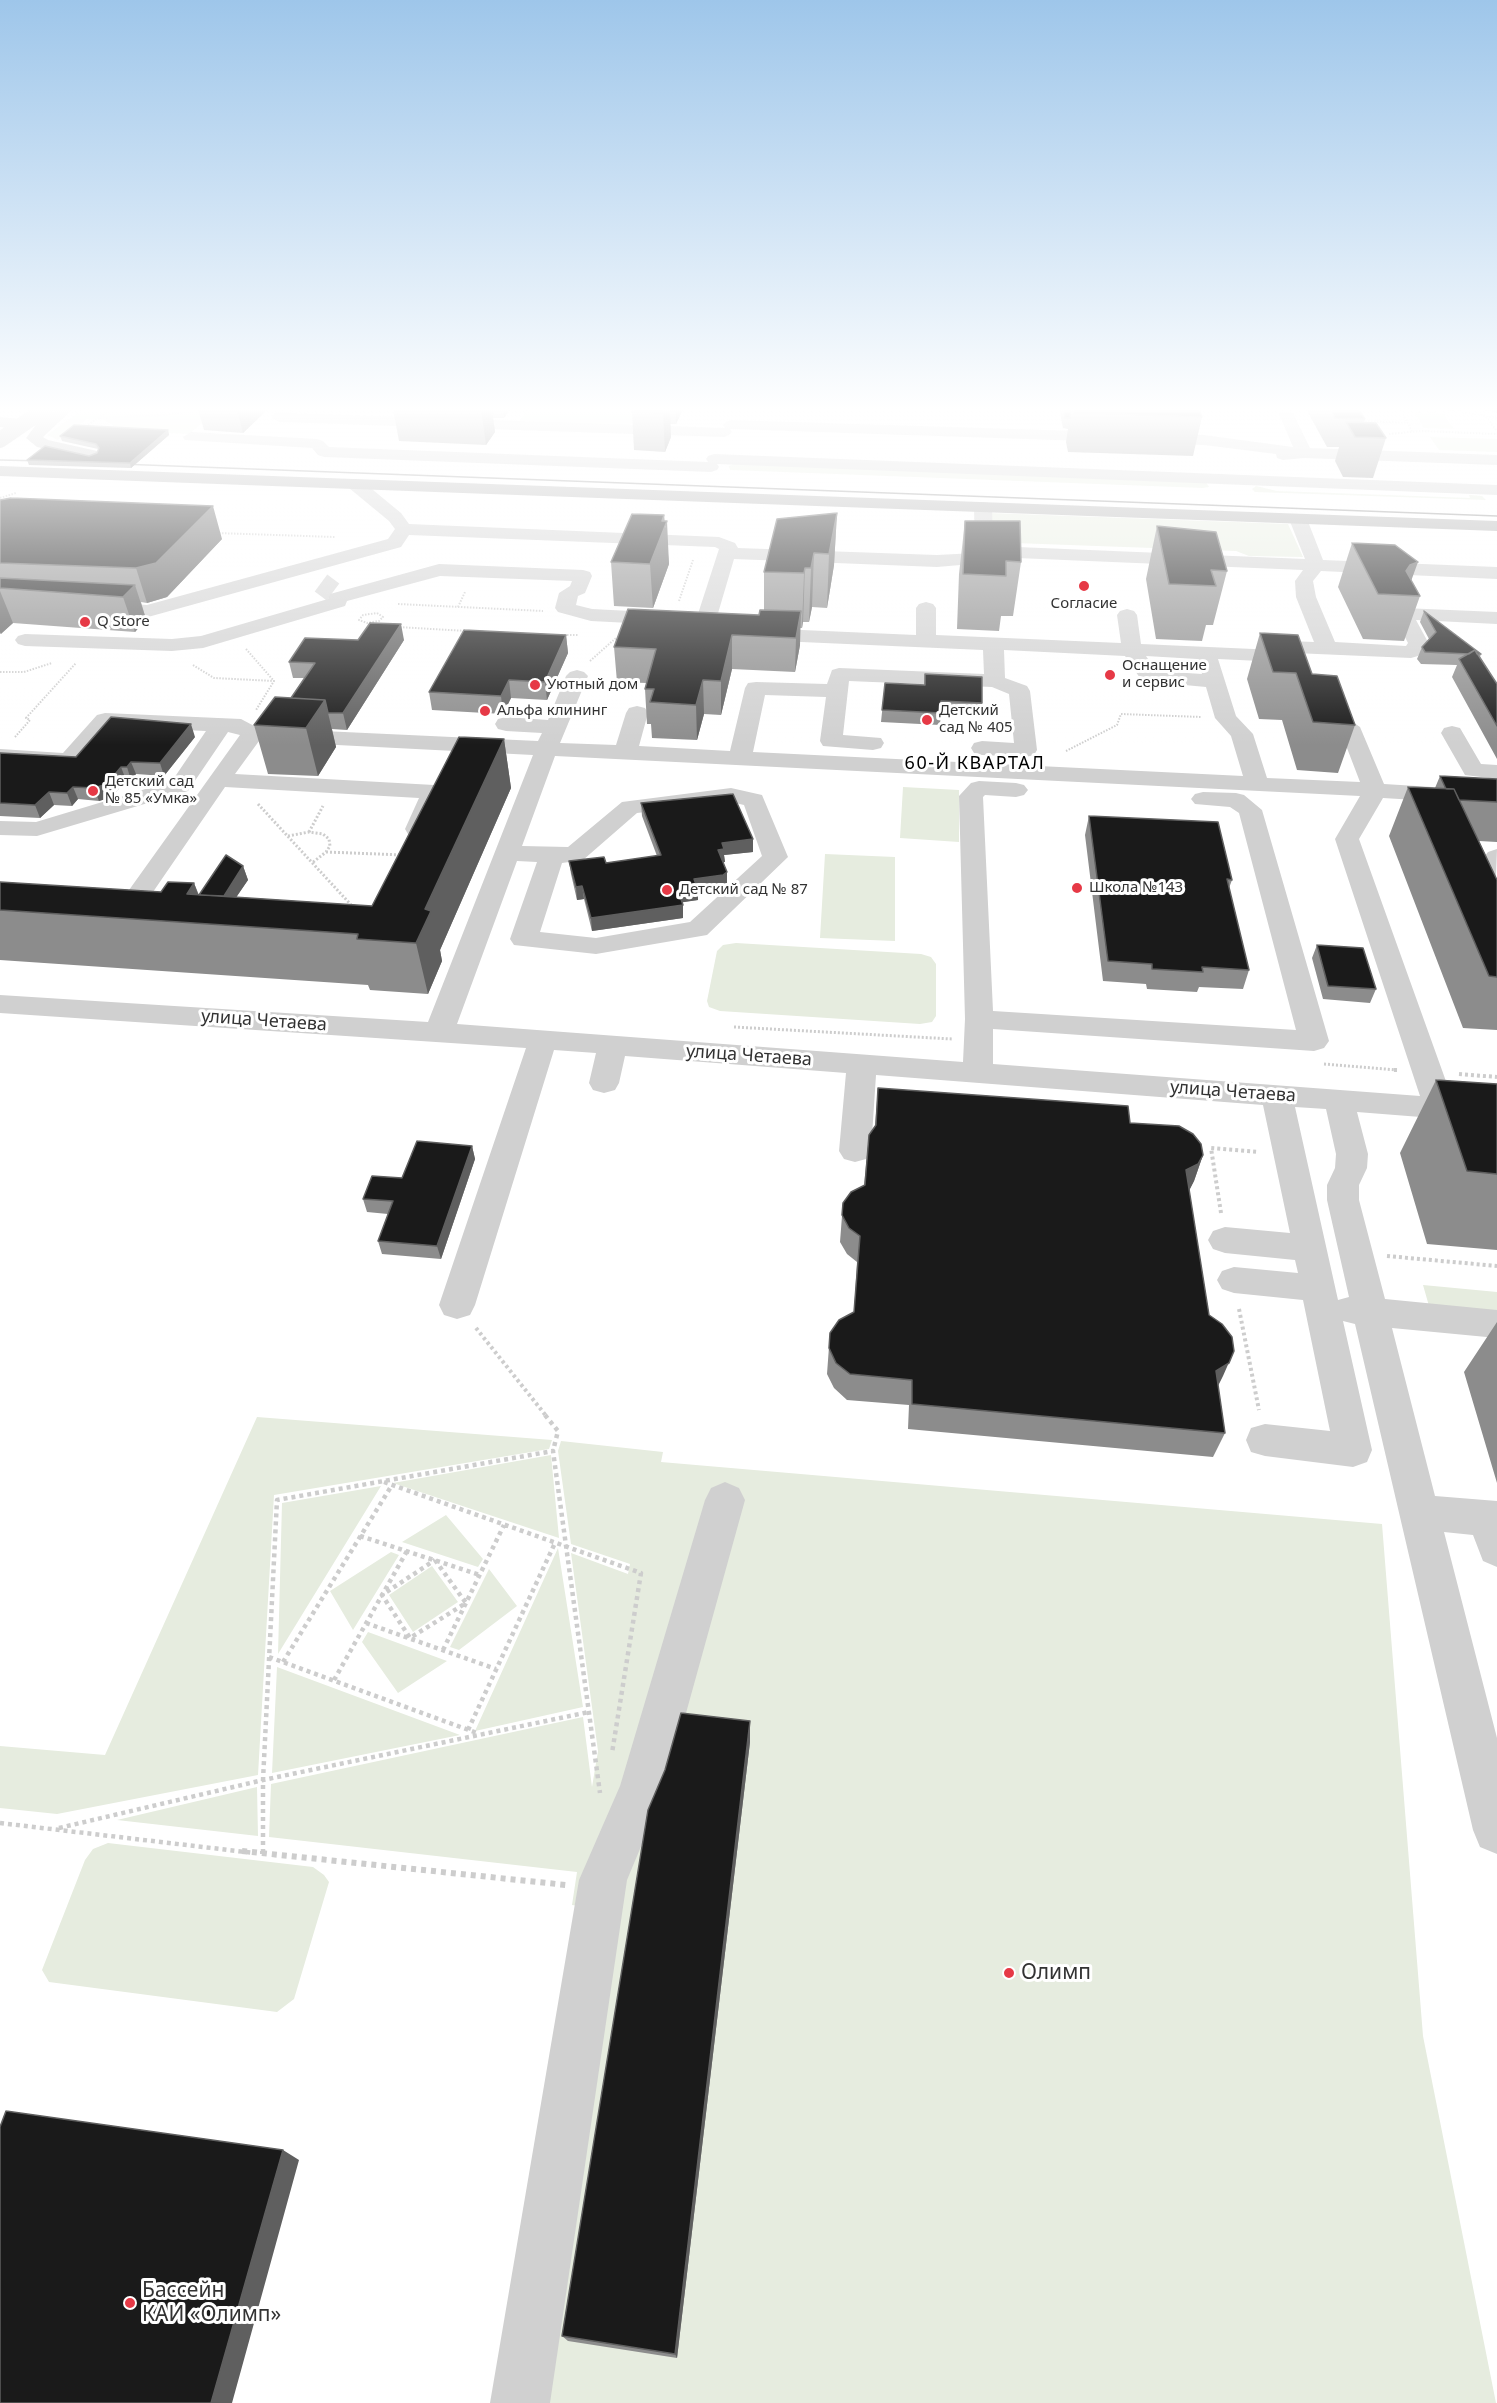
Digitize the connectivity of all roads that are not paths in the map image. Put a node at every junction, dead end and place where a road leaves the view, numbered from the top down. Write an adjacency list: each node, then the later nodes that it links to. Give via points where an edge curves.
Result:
1 (398, 521): 6 (street)
2 (983, 521): 8 (street)
3 (1299, 521): 11 (street)
4 (1359, 521): 5 (main road)
5 (1497, 526)
6 (404, 529): 9 (street, via 719,542 729,547); 10 (street, via 395,543)
7 (302, 550): 10 (street, via 313,547)
8 (984, 551): 9 (street, via 984,558 927,567); 11 (street, via 1072,563)
9 (727, 553): 17 (street)
10 (350, 555): 12 (street)
11 (1316, 565): 13 (street); 29 (street, via 1304,580 1306,597)
12 (300, 569): 16 (street); 19 (street, via 148,611)
13 (1497, 573)
14 (198, 578): 15 (street, via 184,591)
15 (161, 590)
16 (330, 591): 23 (street, via 338,602 203,642 17,643); 24 (street, via 439,570 583,576 578,589 569,593 565,608 574,612)
17 (714, 595): 18 (street); 24 (street)
18 (736, 596)
19 (80, 608)
20 (926, 608): 27 (street)
21 (1127, 615): 30 (street)
22 (1497, 618): 29 (street, via 1403,614 1419,644 1411,652)
23 (41, 623)
24 (713, 625): 25 (street)
25 (689, 633)
26 (740, 634): 27 (street)
27 (926, 641): 28 (street)
28 (993, 644): 30 (street); 34 (street)
29 (1328, 648): 32 (street, via 1288,647)
30 (1132, 650): 31 (street); 35 (street, via 1149,677)
31 (1206, 653): 32 (street); 35 (street)
32 (1298, 668): 51 (street, via 1325,712 1352,732)
33 (578, 676): 42 (street)
34 (995, 681): 36 (street, via 838,674); 44 (street, via 1019,691 1026,750)
35 (1215, 681): 50 (street, via 1226,718 1242,734)
36 (837, 691): 43 (street, via 831,741); 47 (street, via 756,688)
37 (637, 713): 45 (street)
38 (506, 724): 42 (street)
39 (221, 726): 41 (street, via 241,726); 46 (street, via 105,720 69,760); 53 (street, via 180,786 37,829)
40 (1452, 733): 48 (street, via 1473,770)
41 (253, 734): 42 (street); 49 (street)
42 (551, 739): 45 (street); 54 (street)
43 (888, 744)
44 (957, 747)
45 (625, 754): 47 (street)
46 (4, 757)
47 (740, 759): 50 (street)
48 (1497, 772)
49 (228, 781): 55 (street, via 434,792); 59 (street)
50 (1257, 784): 51 (street)
51 (1375, 790): 52 (street); 70 (street, via 1347,839)
52 (1497, 798)
53 (0, 828)
54 (507, 853): 56 (street); 62 (street)
55 (405, 855)
56 (552, 855): 56 (street, via 524,939 596,946 698,929 775,857 754,800 731,795 630,807 574,855)
57 (1497, 857): 58 (street, via 1483,875)
58 (1497, 904)
59 (123, 918)
60 (0, 1004): 62 (street, улица Четаева)
61 (979, 1030): 61 (street, via 971,796 979,788 1236,800 1250,810 1314,1041); 66 (street)
62 (439, 1032): 63 (street, улица Четаева)
63 (543, 1040): 64 (street, улица Четаева); 77 (street)
64 (613, 1045): 65 (street, улица Четаева); 67 (street)
65 (862, 1064): 66 (street, улица Четаева); 72 (street)
66 (978, 1073): 68 (street, улица Четаева)
67 (604, 1083)
68 (1277, 1096): 69 (street, улица Четаева); 74 (street)
69 (1339, 1100): 70 (street, улица Четаева); 78 (street, via 1352,1154 1343,1200)
70 (1440, 1108): 71 (street, улица Четаева)
71 (1497, 1112)
72 (855, 1151)
73 (1225, 1240): 74 (street)
74 (1308, 1248): 76 (street)
75 (1234, 1280): 76 (street)
76 (1320, 1298): 78 (street); 80 (street, via 1353,1450)
77 (457, 1305)
78 (1370, 1312): 79 (street); 82 (street)
79 (1497, 1323)
80 (1265, 1440)
81 (725, 1500): 85 (street, via 642,1789 603,1880)
82 (1422, 1523): 83 (street); 84 (street)
83 (1495, 1534)
84 (1497, 1830)
85 (520, 2403)

